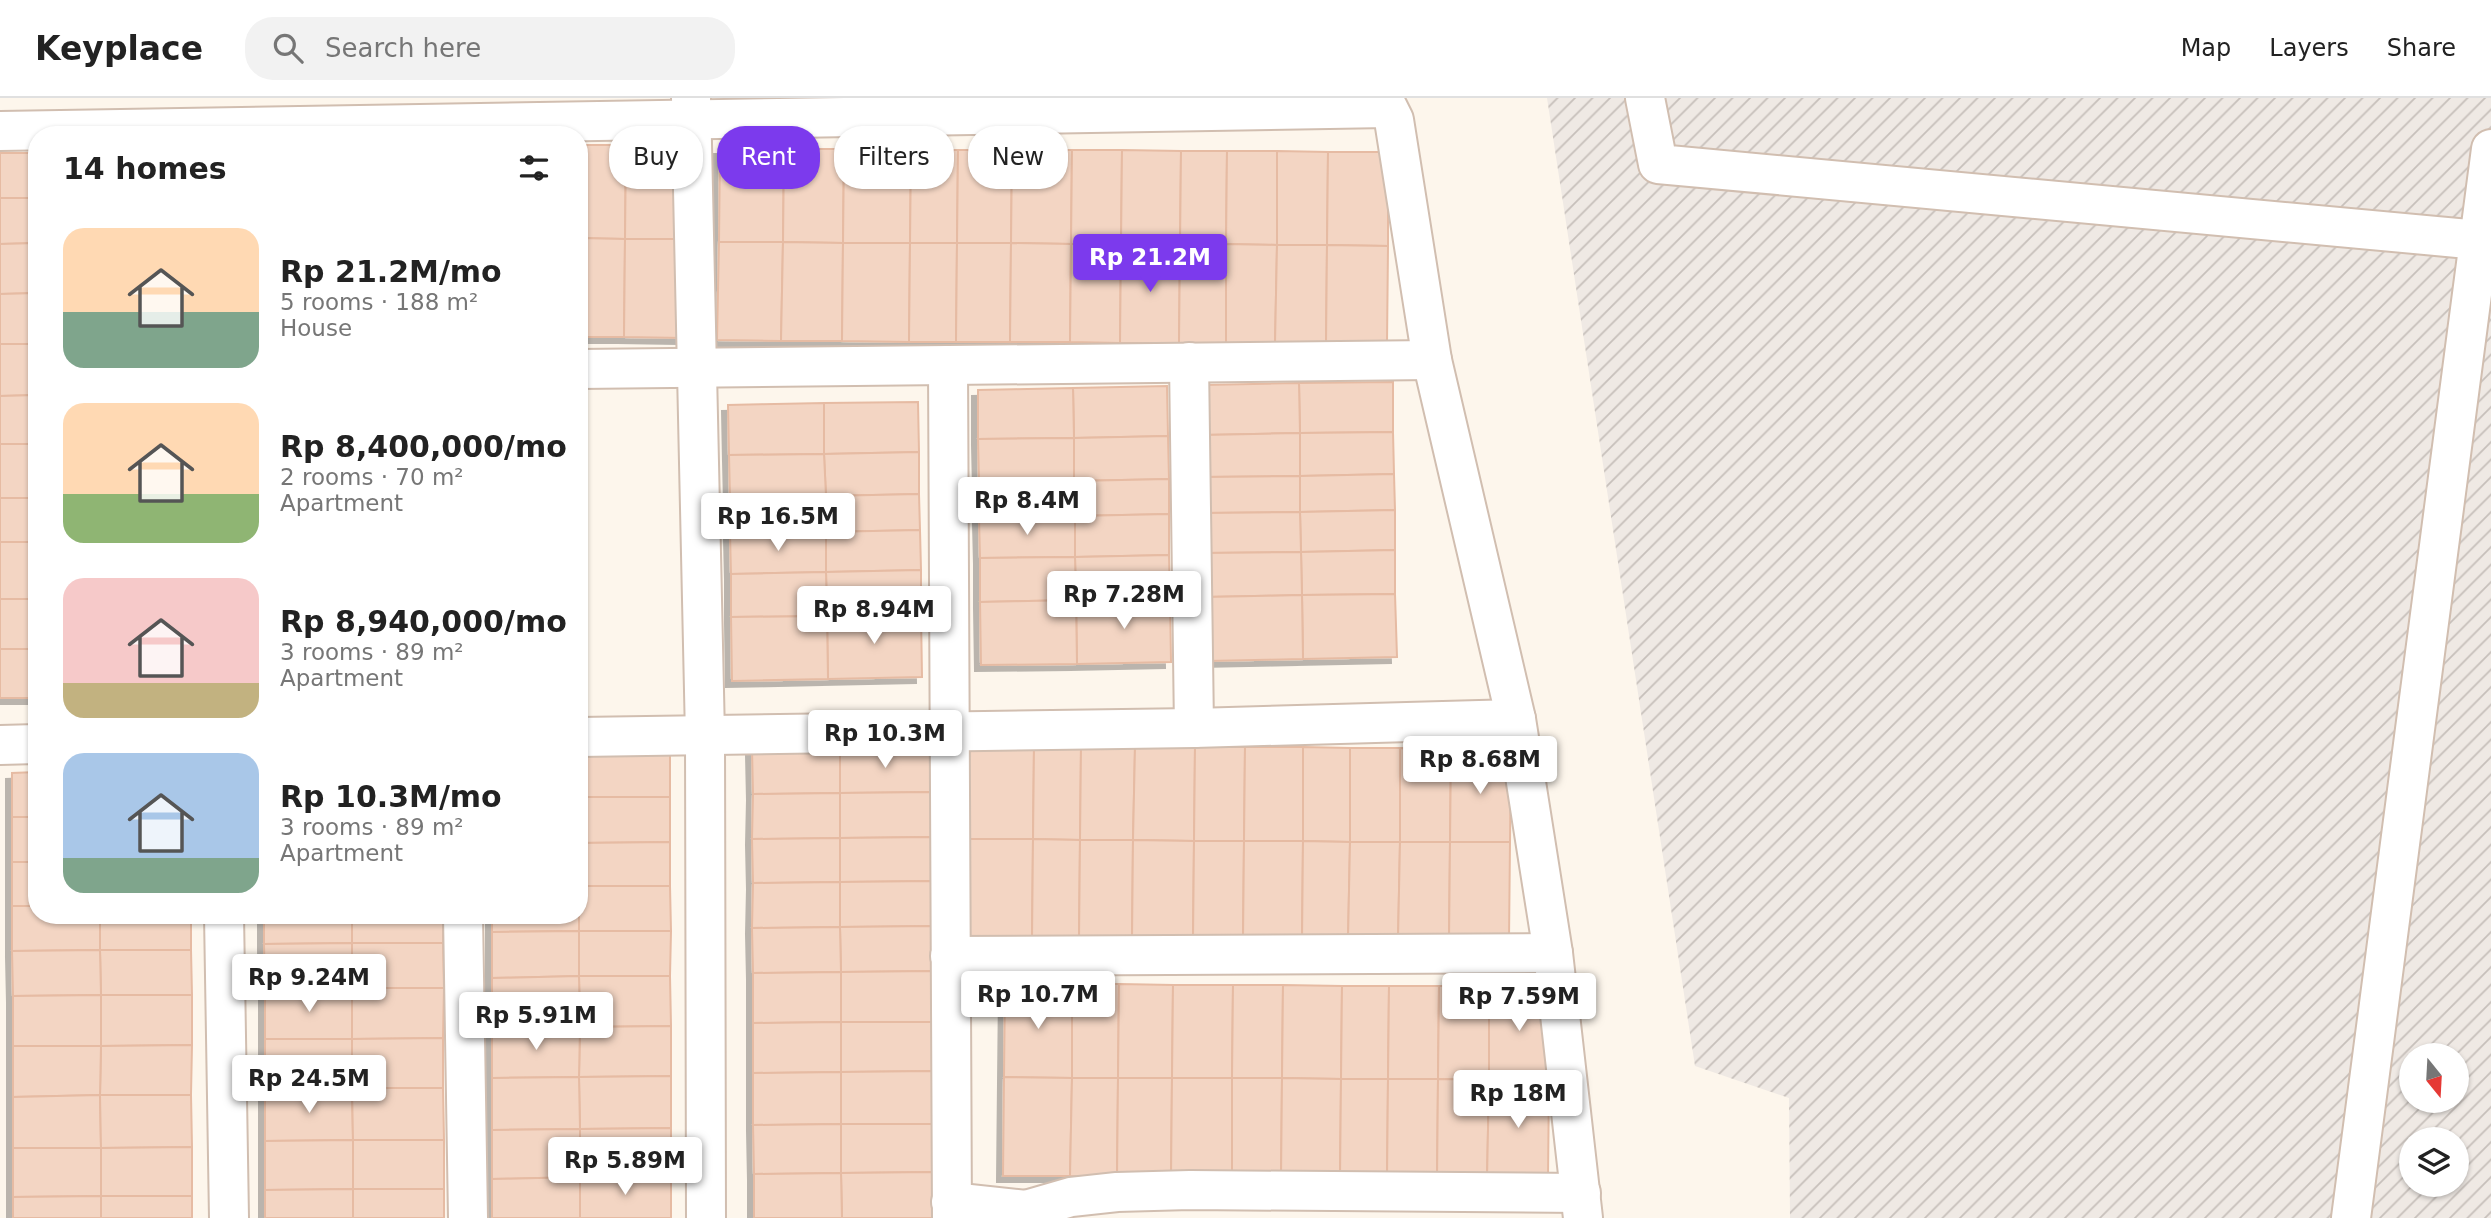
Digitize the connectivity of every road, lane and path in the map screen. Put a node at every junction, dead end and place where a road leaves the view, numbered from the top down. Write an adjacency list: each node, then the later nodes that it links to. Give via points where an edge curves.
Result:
1 (1645, 98): 10 (street, via 1658,164)
2 (1270, 104): 3 (street); 11 (street, via 1388,108 1394,120)
3 (692, 108): 4 (street); 14 (street)
4 (448, 111): 5 (street)
5 (199, 120): 6 (street)
6 (90, 126)
7 (28, 129): 8 (street)
8 (0, 131)
9 (2491, 149): 10 (street)
10 (2479, 240): 33 (street)
11 (1432, 360): 12 (street); 16 (street)
12 (1189, 362): 13 (street); 17 (street)
13 (948, 365): 14 (street); 18 (street)
14 (698, 368): 15 (street); 19 (street)
15 (588, 369)
16 (1516, 719): 17 (street); 25 (street)
17 (1194, 728): 18 (street)
18 (949, 732): 19 (street); 26 (street)
19 (705, 736): 20 (street); 32 (street)
20 (588, 737)
21 (28, 744): 22 (street)
22 (0, 745)
23 (224, 924): 30 (street)
24 (463, 924): 31 (street)
25 (1553, 953): 26 (street); 27 (street)
26 (950, 957): 28 (street)
27 (1582, 1206): 29 (street, via 1166,1190 1071,1197)
28 (951, 1210): 29 (street)
29 (1037, 1214)
30 (229, 1218)
31 (468, 1218)
32 (705, 1218)
33 (2351, 1218)

